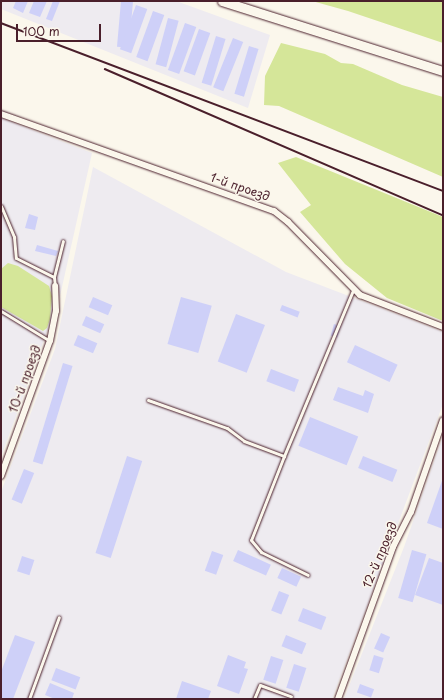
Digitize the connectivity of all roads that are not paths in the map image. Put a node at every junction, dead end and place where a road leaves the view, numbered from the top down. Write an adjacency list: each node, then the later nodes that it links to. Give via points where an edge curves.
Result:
1 (222, 1): 2 (main road)
2 (443, 71)
3 (1, 114): 8 (street, 1-й проезд, via 274,211 288,222)
4 (1, 206): 6 (lane, via 14,237 16,258)
5 (63, 241): 6 (lane)
6 (54, 277): 7 (lane)
7 (55, 286): 11 (street, 10-й проезд, via 56,310)
8 (353, 290): 10 (street, 1-й проезд, via 371,300); 14 (lane)
9 (1, 311): 11 (lane)
10 (443, 327)
11 (50, 341): 15 (street, 10-й проезд)
12 (148, 400): 14 (lane, via 227,428 244,441)
13 (443, 420): 21 (street, 12-й проезд)
14 (284, 456): 16 (lane, via 251,540 262,552)
15 (1, 476)
16 (308, 575)
17 (58, 617): 19 (lane)
18 (291, 696): 20 (lane, via 260,685)
19 (28, 699)
20 (254, 699)
21 (338, 699)

